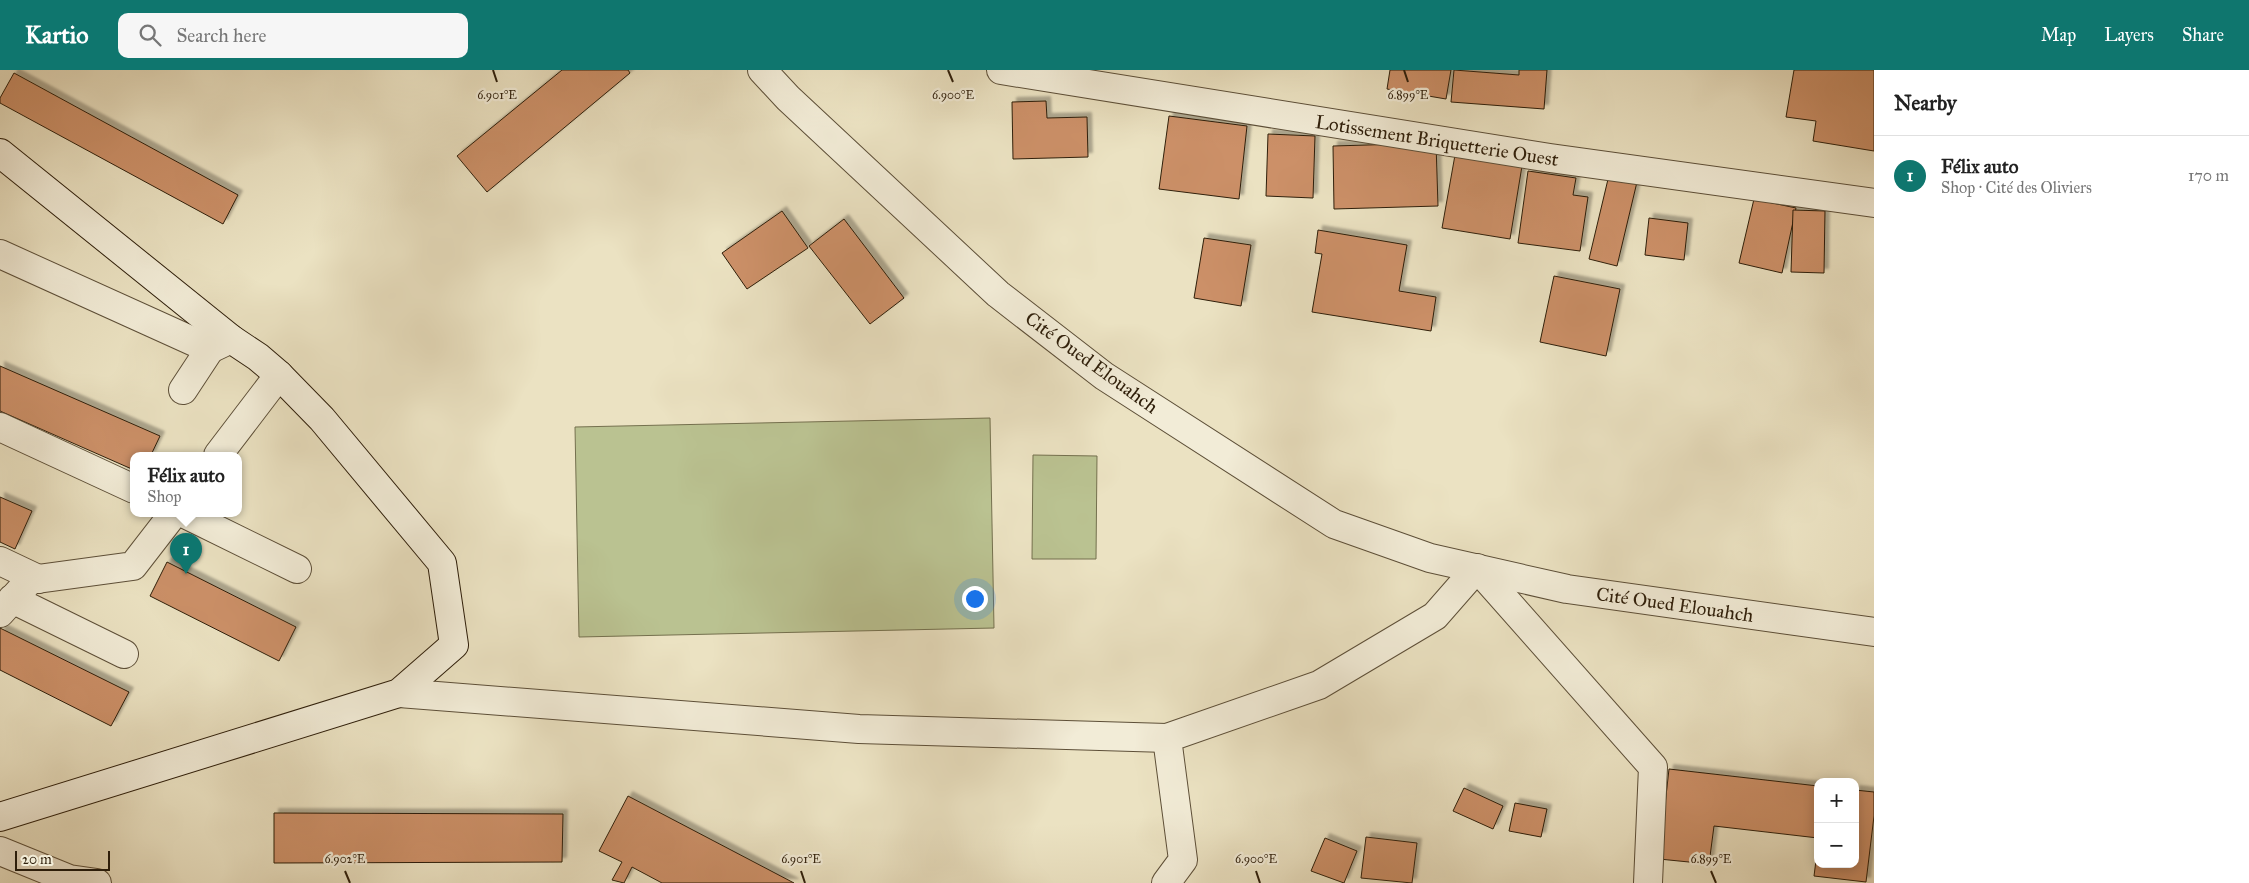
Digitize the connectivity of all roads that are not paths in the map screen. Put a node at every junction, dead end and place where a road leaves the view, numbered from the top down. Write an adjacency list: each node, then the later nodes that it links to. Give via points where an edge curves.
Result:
1 (762, 70): 15 (street, Cité Oued Elouahch, via 998,294 1104,376 1334,524 1430,558)
2 (1001, 70): 4 (street, Lotissement Briquetterie Ouest, via 1550,158)
3 (0, 153): 6 (street)
4 (1874, 203)
5 (0, 254): 6 (street)
6 (221, 344): 7 (street, via 258,357); 8 (street)
7 (279, 375): 10 (street); 20 (street, via 348,449 442,563 454,645)
8 (183, 390)
9 (0, 427): 11 (street)
10 (220, 452)
11 (130, 487)
12 (171, 517): 17 (street, via 133,566)
13 (191, 517): 16 (street)
14 (0, 560): 17 (street)
15 (1477, 568): 18 (street, Cité Oued Elouahch, via 1567,589); 21 (street, via 1435,616 1319,685); 27 (street, via 1653,767)
16 (297, 569)
17 (16, 590): 19 (street)
18 (1874, 632)
19 (124, 654)
20 (398, 694): 21 (street, via 859,729); 22 (street)
21 (1167, 738): 24 (street)
22 (0, 817)
23 (0, 852): 25 (street, via 69,879)
24 (1187, 872): 26 (street)
25 (97, 883)
26 (1166, 883)
27 (1648, 883)

